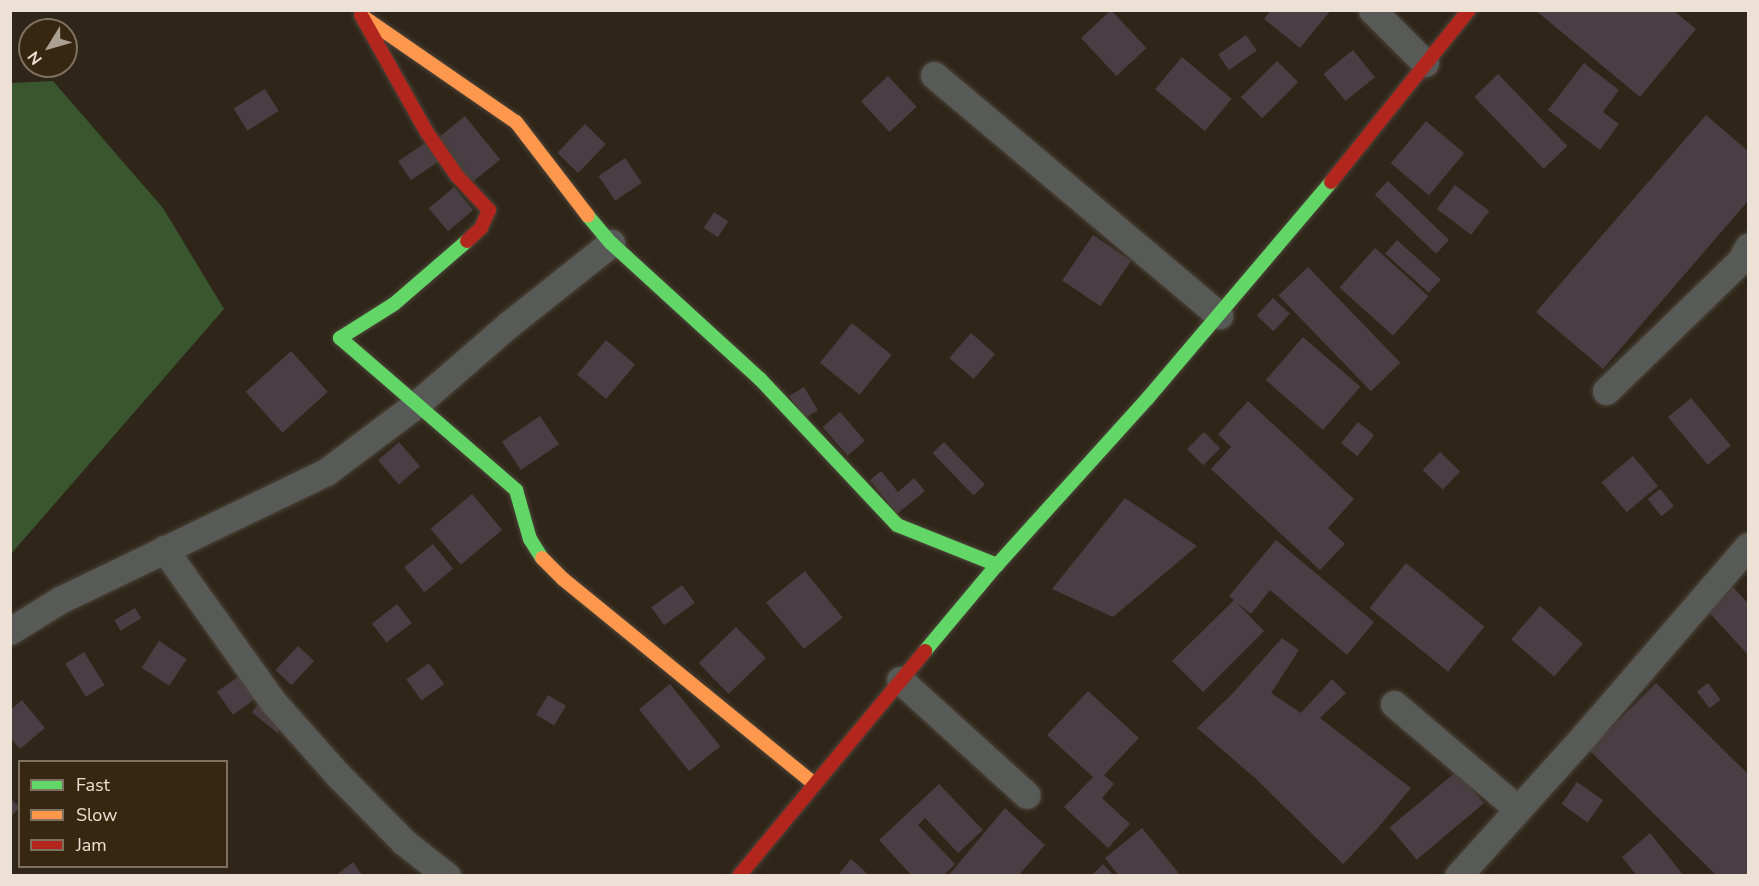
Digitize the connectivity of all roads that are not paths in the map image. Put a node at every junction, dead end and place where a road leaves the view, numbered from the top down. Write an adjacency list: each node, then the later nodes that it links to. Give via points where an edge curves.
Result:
1 (1372, 10): 4 (street)
2 (1469, 10): 4 (street)
3 (357, 13): 6 (street, via 516,122 564,188); 10 (street, via 426,131 458,176 489,210 481,228 394,304 340,338)
4 (1425, 63): 8 (street)
5 (934, 75): 8 (street)
6 (611, 243): 10 (street); 13 (street, via 760,379 897,525)
7 (1749, 247): 9 (street)
8 (1219, 315): 13 (street)
9 (1606, 391)
10 (418, 403): 12 (street, via 326,472); 17 (street, via 516,490 530,539 542,558)
11 (1749, 546): 19 (street)
12 (164, 549): 14 (street, via 60,600); 20 (street, via 273,703 404,842)
13 (997, 565): 15 (street)
14 (10, 631)
15 (900, 680): 17 (street); 18 (street)
16 (1394, 704): 19 (street)
17 (814, 784): 21 (street)
18 (1027, 795)
19 (1518, 809): 22 (street)
20 (447, 876)
21 (739, 876)
22 (1458, 876)

